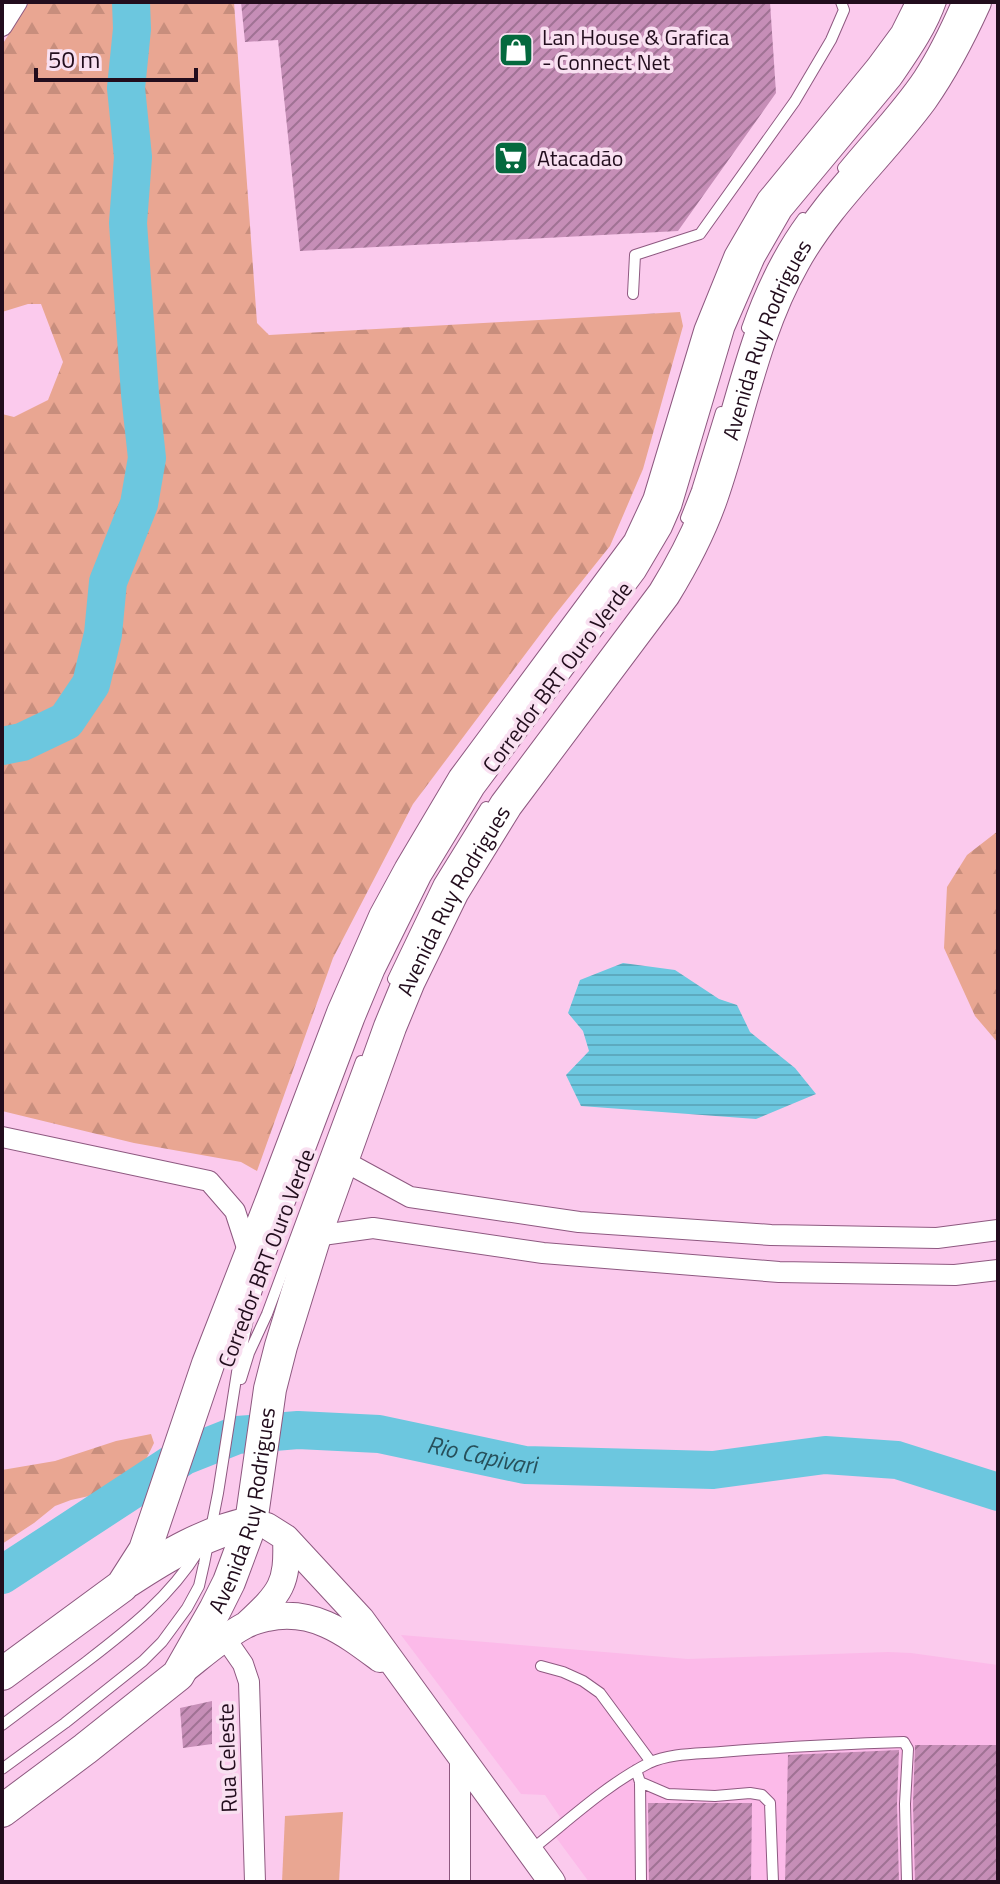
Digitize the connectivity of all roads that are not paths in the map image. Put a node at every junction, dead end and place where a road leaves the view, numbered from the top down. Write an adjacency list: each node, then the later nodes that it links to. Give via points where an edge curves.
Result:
1 (17, 2): 8 (street)
2 (841, 2): 13 (lane, via 844,10 831,40 795,101 700,234 635,255)
3 (923, 2): 25 (main road, via 881,70 772,203 740,258 710,332 659,501 639,544 487,748 385,917)
4 (941, 2): 27 (lane, Corredor BRT Ouro Verde, via 903,71 786,213 759,260 729,329 676,507 654,553 479,790 401,925 359,1020 259,1284)
5 (957, 2): 10 (lane, via 908,90)
6 (975, 2): 14 (main road, Avenida Ruy Rodrigues, via 921,100 828,211 795,260)
7 (983, 2): 9 (lane)
8 (2, 26)
9 (941, 91)
10 (834, 179)
11 (848, 205): 14 (lane, via 805,253)
12 (808, 211): 15 (lane, via 778,256)
13 (633, 294)
14 (770, 312): 22 (main road, Avenida Ruy Rodrigues, via 691,546 664,594 506,805 453,891 409,981)
15 (744, 336)
16 (723, 406): 17 (lane)
17 (683, 527)
18 (493, 797): 19 (lane, Corredor BRT Ouro Verde, via 439,883)
19 (390, 986)
20 (365, 1051): 27 (lane, Corredor BRT Ouro Verde)
21 (2, 1137): 25 (street, via 209,1181 235,1211)
22 (342, 1160): 23 (street, via 410,1197 579,1222 771,1235 922,1238); 24 (main road, Avenida Ruy Rodrigues)
23 (998, 1230)
24 (315, 1236): 26 (street, via 373,1228 543,1253 779,1272 955,1275); 28 (main road, Avenida Ruy Rodrigues, via 270,1389)
25 (250, 1257): 31 (main road, via 145,1550)
26 (998, 1270)
27 (232, 1403): 29 (lane, Corredor BRT Ouro Verde)
28 (251, 1523): 29 (main road); 30 (street); 36 (main road, Avenida Ruy Rodrigues, via 229,1582)
29 (209, 1535): 31 (main road); 37 (lane, Corredor BRT Ouro Verde, via 151,1609); 40 (lane, Corredor BRT Ouro Verde, via 199,1586 162,1642)
30 (286, 1538): 32 (street, via 281,1585); 34 (street, via 361,1619)
31 (122, 1586): 35 (main road)
32 (236, 1631): 34 (street, via 278,1616 310,1618 348,1636); 36 (street); 45 (street, Rua Celeste, via 249,1682)
33 (541, 1666): 39 (lane, via 600,1693)
34 (399, 1673): 38 (street)
35 (2, 1674)
36 (178, 1675): 43 (main road, Avenida Ruy Rodrigues)
37 (2, 1725)
38 (460, 1756): 44 (street); 46 (street)
39 (651, 1762): 41 (lane); 50 (lane, via 802,1745 904,1742)
40 (2, 1769)
41 (636, 1770): 42 (lane); 44 (lane)
42 (640, 1782): 48 (lane); 49 (lane, via 668,1794 762,1795 770,1803)
43 (2, 1811)
44 (530, 1851): 47 (street)
45 (255, 1882)
46 (460, 1882)
47 (552, 1882)
48 (641, 1882)
49 (773, 1882)
50 (907, 1882)

